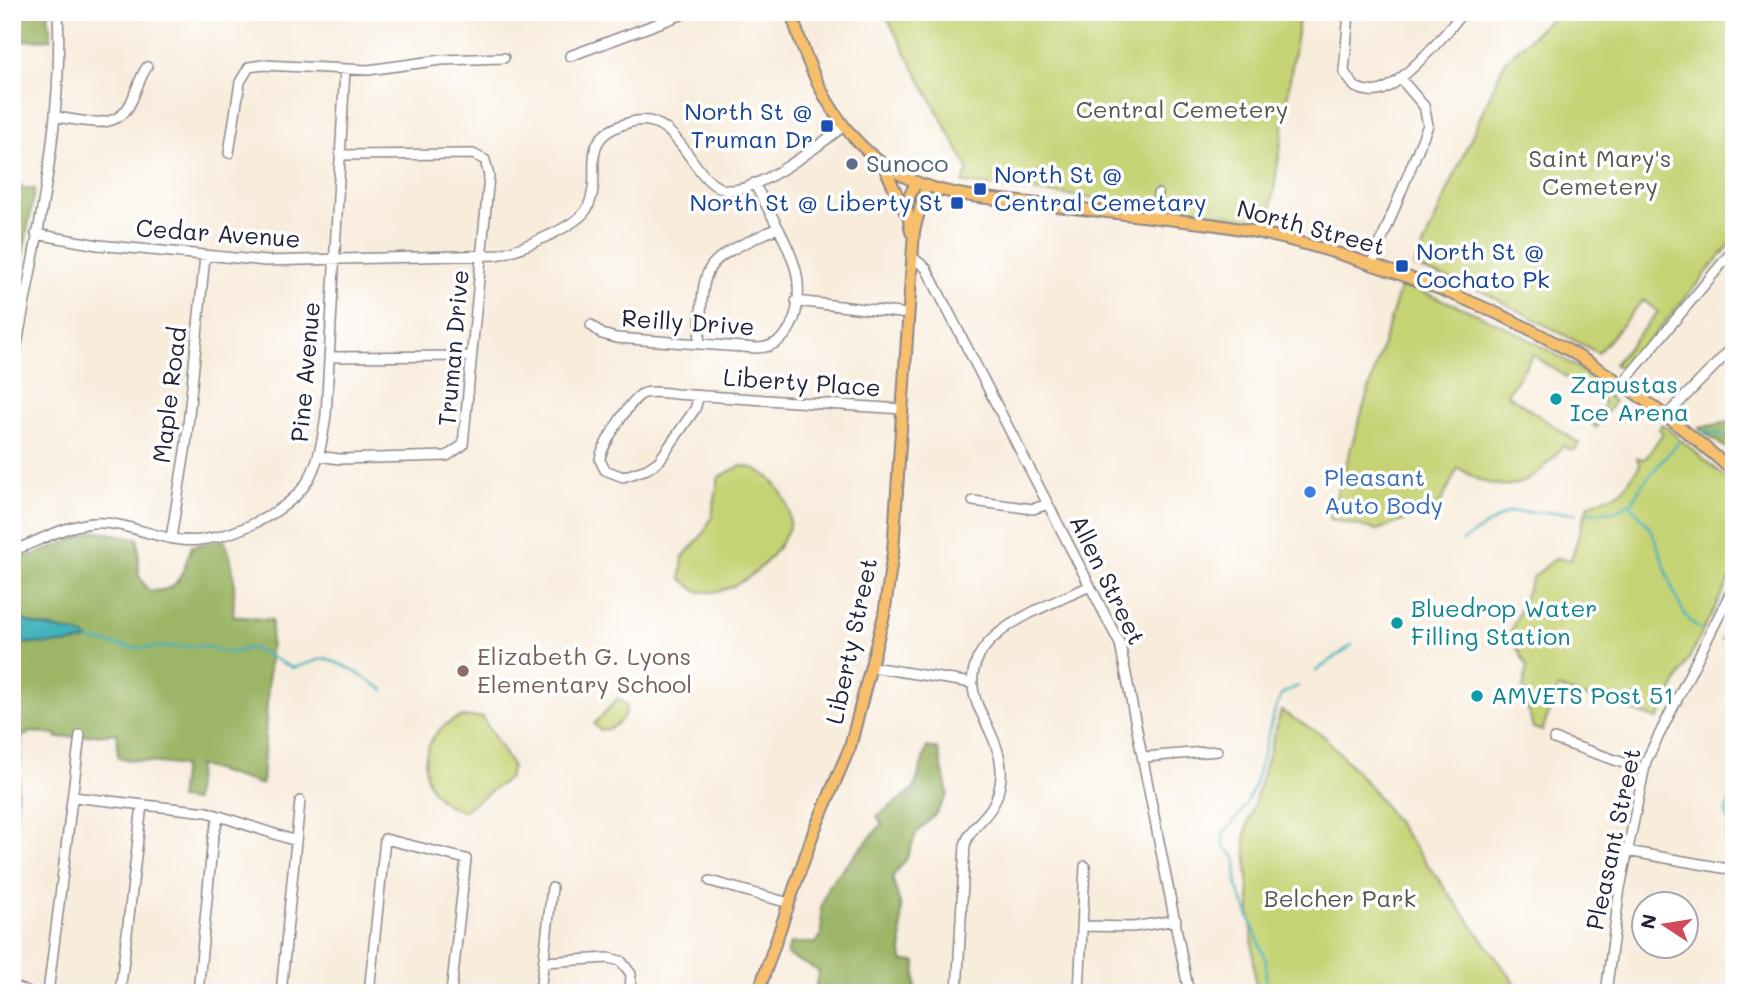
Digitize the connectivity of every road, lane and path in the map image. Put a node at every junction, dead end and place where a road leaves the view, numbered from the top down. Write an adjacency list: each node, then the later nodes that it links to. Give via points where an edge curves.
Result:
1 (58, 12): 11 (street)
2 (689, 12): 6 (street)
3 (791, 12): 12 (main road, North Street, via 813,76)
4 (1349, 12): 10 (street, via 1342,62 1349,81 1373,92)
5 (1462, 12): 10 (street)
6 (570, 56)
7 (504, 58): 9 (street)
8 (147, 66): 11 (street, via 129,107 119,118 102,123)
9 (345, 69): 13 (street, via 258,65 246,69); 14 (street, Pine Avenue)
10 (1400, 78): 29 (street, via 1424,106 1427,125)
11 (56, 117): 22 (street)
12 (844, 126): 15 (main road, North Street); 16 (street, Truman Drive, via 796,161)
13 (229, 153)
14 (340, 156): 25 (street, via 469,153 482,157 489,171); 28 (street, Pine Avenue)
15 (883, 164): 17 (main road, North Street); 19 (main road, Liberty Street)
16 (754, 183): 21 (street, Reilly Drive); 25 (street, Truman Drive, via 737,190 719,188 665,127 650,120 632,122 613,128 597,142 591,198 580,217 511,251)
17 (921, 185): 19 (main road, via 906,199); 20 (main road, North Street, via 963,195); 23 (main road, Liberty Street)
18 (1158, 194): 20 (street)
19 (906, 214): 23 (main road, Liberty Street)
20 (1156, 218): 29 (main road, North Street, via 1283,237)
21 (777, 228): 30 (street, Reilly Drive, via 796,270); 33 (street, via 710,264 703,283)
22 (36, 234): 26 (street, Cedar Avenue); 37 (street)
23 (913, 241): 27 (main road, Liberty Street)
24 (1734, 249): 38 (street)
25 (481, 255): 28 (street, Cedar Avenue); 35 (street, Truman Drive)
26 (205, 256): 28 (street, Cedar Avenue, via 266,261); 46 (street, Maple Road, via 186,445)
27 (912, 257): 31 (main road, Liberty Street); 45 (street, Allen Street, via 926,268)
28 (334, 258): 36 (street, Pine Avenue)
29 (1372, 264): 38 (main road, North Street, via 1507,315)
30 (796, 300): 31 (street); 33 (street, Reilly Drive, via 789,331 773,345)
31 (908, 314): 40 (main road, Liberty Street)
32 (591, 325): 33 (street, Reilly Drive, via 611,337)
33 (699, 344)
34 (1734, 345): 41 (street)
35 (471, 356): 36 (street); 42 (street, Truman Drive, via 465,438 454,454 353,459)
36 (329, 357): 42 (street, Pine Avenue)
37 (12, 373)
38 (1623, 383): 41 (main road, North Street)
39 (699, 396): 39 (street, Liberty Place, via 640,395 601,449 605,470 623,477 655,464 695,409); 40 (street, Liberty Place)
40 (902, 409): 51 (main road, Liberty Street, via 891,569)
41 (1667, 415): 43 (main road, North Street)
42 (318, 456): 46 (street, Pine Avenue, via 304,487 277,510 217,537)
43 (1734, 472)
44 (973, 501): 45 (street, via 1033,509)
45 (1048, 504): 48 (street, Allen Street)
46 (171, 538): 47 (street, Pine Avenue, via 90,523)
47 (12, 551)
48 (1090, 586): 52 (street, via 991,638 975,663); 56 (street, Allen Street, via 1122,649)
49 (1734, 586): 50 (street, Pleasant Street)
50 (1731, 599): 57 (street, Pleasant Street, via 1666,717)
51 (872, 667): 52 (street); 68 (main road, Liberty Street, via 850,747)
52 (972, 683): 83 (street, via 996,747 1001,775 993,810 965,845)
53 (80, 735): 58 (street)
54 (1554, 739): 57 (street)
55 (1217, 751): 56 (street)
56 (1144, 757): 69 (street, Allen Street)
57 (1644, 769): 63 (street, Pleasant Street)
58 (73, 797): 60 (street); 74 (street)
59 (300, 801): 62 (street)
60 (142, 805): 61 (street); 75 (street)
61 (219, 816): 62 (street); 76 (street)
62 (296, 841): 77 (street)
63 (1627, 851): 65 (street); 86 (street, Pleasant Street)
64 (1085, 866): 70 (street)
65 (1734, 870)
66 (710, 881): 68 (street)
67 (552, 888): 71 (street)
68 (789, 903): 82 (main road, Liberty Street)
69 (1176, 920): 70 (street, via 1133,927); 85 (street, Allen Street)
70 (1082, 926): 84 (street)
71 (544, 962): 80 (street); 81 (street, via 617,959 630,970)
72 (12, 986): 73 (street)
73 (30, 993)
74 (48, 993)
75 (120, 993)
76 (198, 993)
77 (281, 993)
78 (369, 993): 79 (street, via 385,839 466,859)
79 (451, 993)
80 (540, 993)
81 (630, 993)
82 (758, 993)
83 (957, 993)
84 (1079, 993)
85 (1189, 993)
86 (1606, 993)

